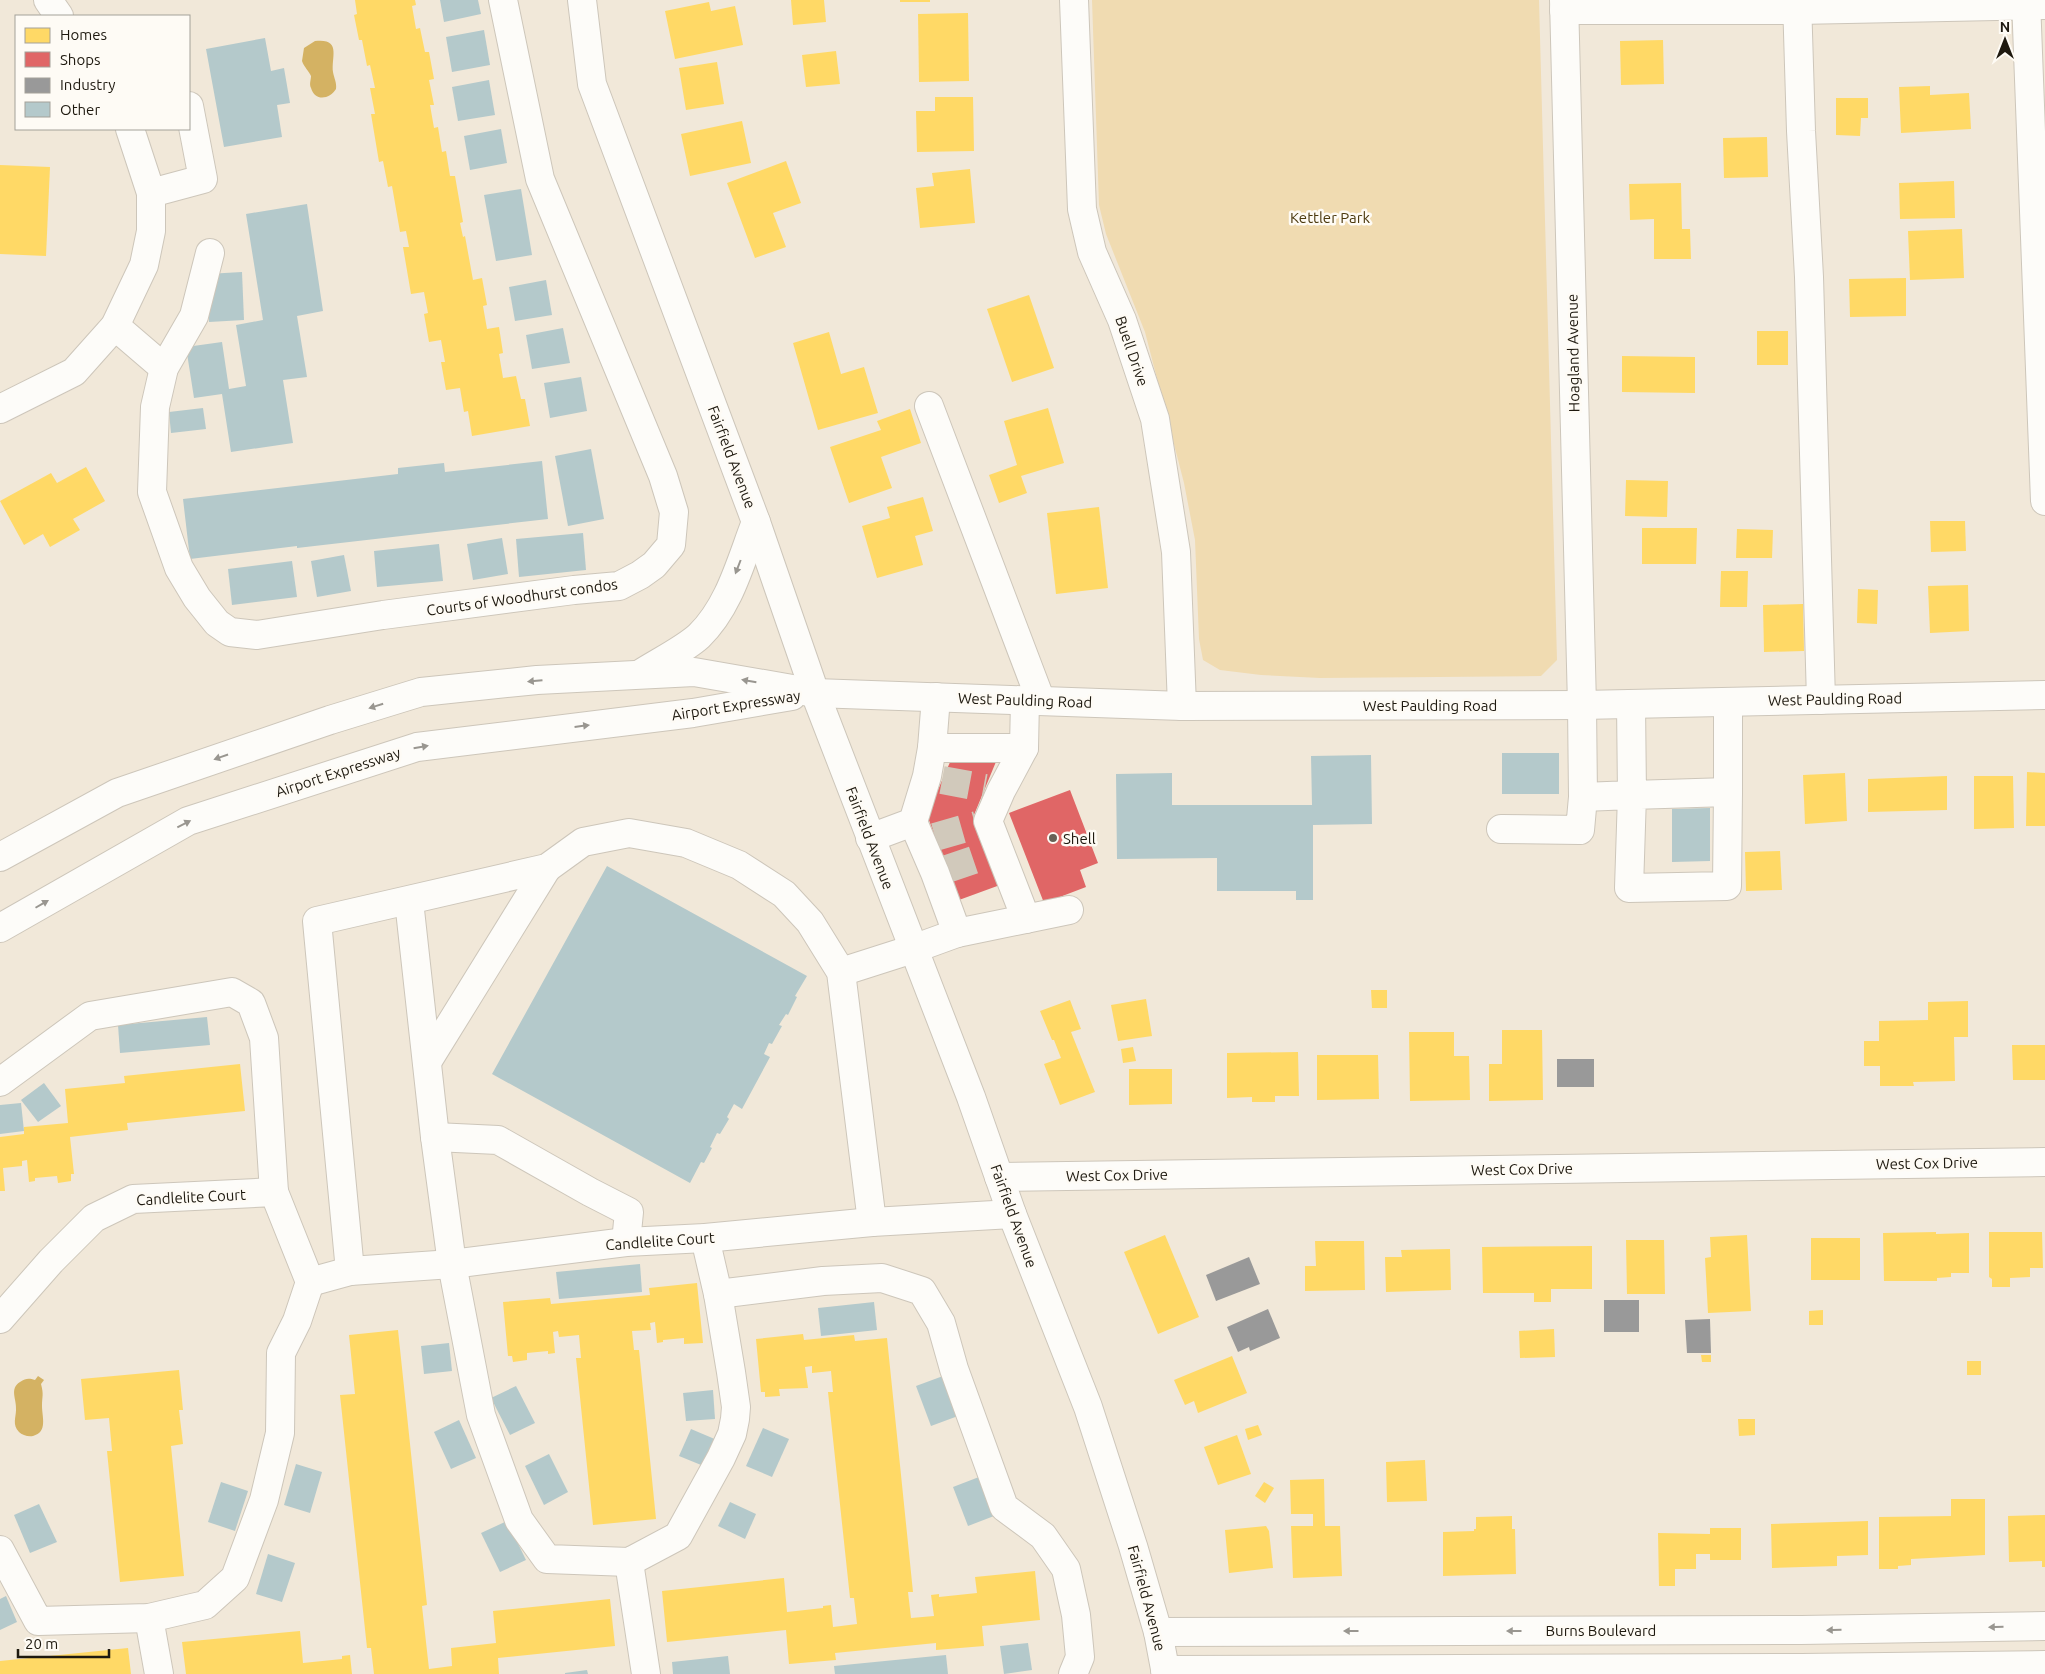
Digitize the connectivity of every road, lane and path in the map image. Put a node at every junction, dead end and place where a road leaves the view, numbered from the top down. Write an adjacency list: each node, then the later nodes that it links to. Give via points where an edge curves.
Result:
1 (48, 0): 8 (street)
2 (503, 0): 14 (street, Courts of Woodhurst condos, via 540,179 663,476 674,512 671,545 654,565 619,586 383,615 257,635 230,632 217,623 197,598 179,568 152,492 154,407)
3 (582, 0): 18 (street, Fairfield Avenue, via 592,84)
4 (1074, 0): 28 (street, Buell Drive, via 1082,209 1092,252 1122,320 1155,420 1176,552)
5 (2033, 4): 7 (street); 17 (street)
6 (1564, 5): 7 (street); 27 (street, Hoagland Avenue)
7 (1797, 5): 24 (street, via 1810,277)
8 (58, 15)
9 (190, 111): 11 (street, via 203,179)
10 (130, 130): 11 (street)
11 (151, 193): 13 (street, via 151,231 144,265)
12 (210, 253): 14 (street, Courts of Woodhurst condos, via 194,316)
13 (115, 326): 14 (street); 16 (street, via 74,372)
14 (164, 368)
15 (929, 406): 23 (street)
16 (0, 409)
17 (2045, 501)
18 (756, 522): 19 (street, one-way to 19, via 726,600 713,620 698,637); 20 (street, Fairfield Avenue)
19 (638, 675): 20 (street, Airport Expressway, one-way to 19, via 694,672); 37 (street, Airport Expressway, one-way to 37, via 537,680 421,692 117,793)
20 (815, 692): 22 (street, West Paulding Road); 36 (street, Fairfield Avenue); 42 (street, Airport Expressway, one-way to 20, via 188,822 417,747 692,713)
21 (2045, 695): 24 (street, West Paulding Road)
22 (936, 697): 23 (street, West Paulding Road); 29 (street)
23 (1033, 700): 28 (street, West Paulding Road); 30 (street)
24 (1821, 700): 25 (street, West Paulding Road)
25 (1728, 702): 26 (street, West Paulding Road); 31 (street)
26 (1631, 704): 27 (street, West Paulding Road); 32 (street)
27 (1582, 705): 28 (street, West Paulding Road); 33 (street, Hoagland Avenue)
28 (1182, 706)
29 (932, 748): 30 (street); 35 (street, via 935,778)
30 (1024, 748): 41 (street, via 993,790 982,823)
31 (1728, 792): 32 (street); 32 (street, via 1727,886 1629,888)
32 (1632, 795): 33 (street)
33 (1583, 797): 34 (street, Hoagland Avenue, via 1580,830)
34 (1501, 829)
35 (923, 833): 36 (street); 43 (street, via 941,871)
36 (870, 838): 44 (street, Fairfield Avenue)
37 (0, 857)
38 (547, 868): 39 (street); 45 (street, via 583,842 629,833 686,843 739,865 784,894 810,922); 46 (street)
39 (409, 901): 46 (street); 57 (street, via 317,921)
40 (1068, 910): 41 (street)
41 (1026, 919): 43 (street)
42 (0, 928)
43 (958, 933): 44 (street)
44 (913, 949): 45 (street); 50 (street, Fairfield Avenue)
45 (841, 972): 53 (street)
46 (427, 1062): 48 (street)
47 (0, 1082): 51 (street, via 90,1016 232,992 251,1002 264,1038)
48 (435, 1136): 55 (street, via 498,1140 629,1212); 56 (street)
49 (2045, 1162): 50 (street, West Cox Drive)
50 (999, 1177): 52 (street, Fairfield Avenue)
51 (274, 1192): 58 (street); 60 (street, Candlelite Court, via 133,1199 94,1218)
52 (1012, 1214): 53 (street, Candlelite Court); 65 (street, Fairfield Avenue, via 1088,1407)
53 (872, 1222): 54 (street, Candlelite Court)
54 (705, 1238): 55 (street, Candlelite Court); 59 (street)
55 (626, 1242): 56 (street, Candlelite Court)
56 (452, 1264): 57 (street, Candlelite Court); 62 (street, via 481,1415 520,1520 547,1559)
57 (350, 1271): 58 (street, Candlelite Court)
58 (310, 1282): 63 (street, via 297,1321 281,1353 280,1433 264,1500 235,1578 205,1605)
59 (718, 1294): 62 (street, via 736,1406 732,1434 678,1536); 70 (street, via 823,1281 882,1278 922,1291 941,1323 954,1369 1004,1507 1043,1536 1066,1569 1076,1615 1080,1657)
60 (0, 1319)
61 (0, 1550): 63 (street, via 38,1621)
62 (629, 1562): 69 (street)
63 (149, 1618): 68 (street)
64 (2045, 1626): 65 (street, Burns Boulevard, one-way to 65)
65 (1158, 1632): 67 (street, Fairfield Avenue)
66 (2045, 1664): 67 (street)
67 (1165, 1672)
68 (159, 1674)
69 (646, 1674)
70 (1073, 1674)

